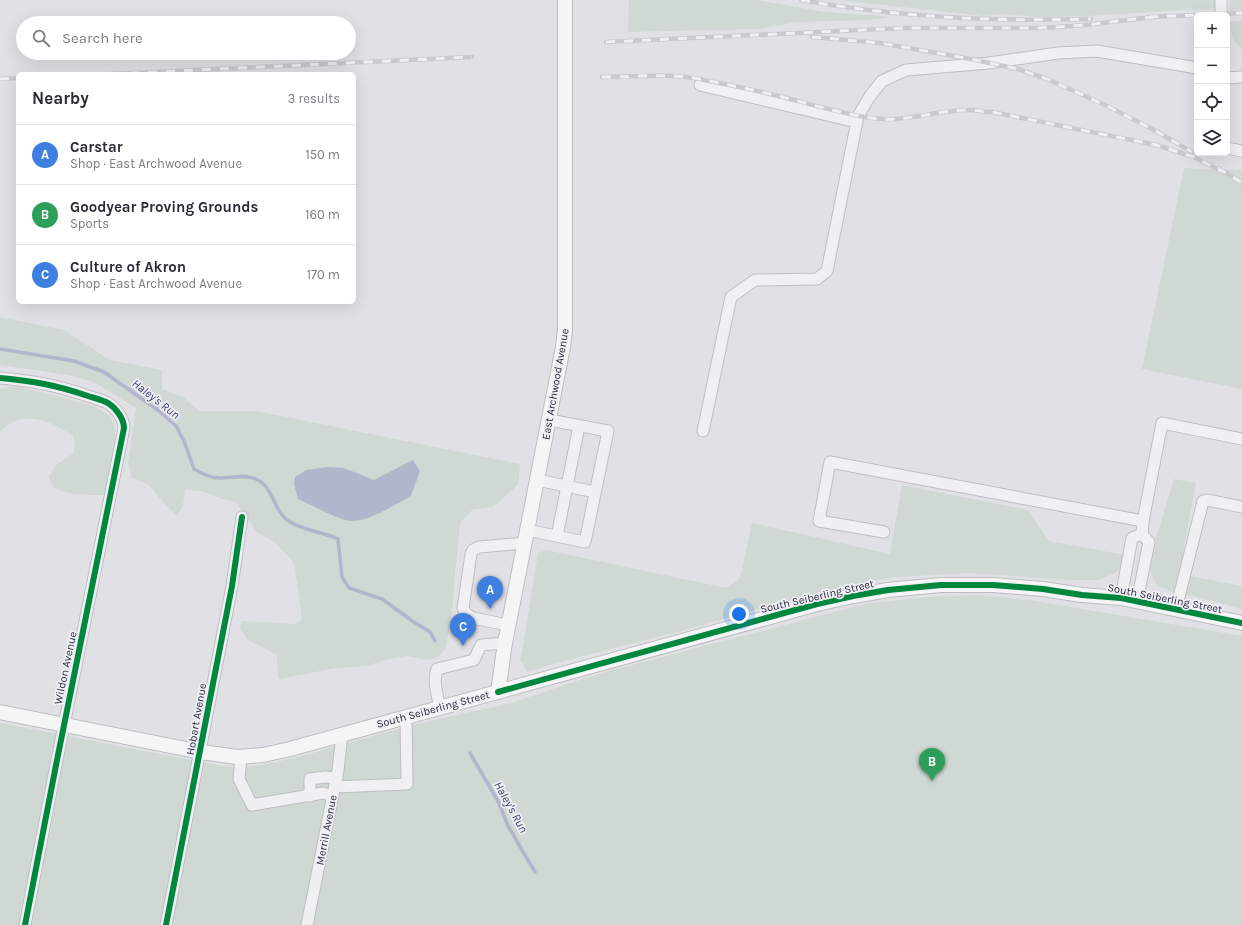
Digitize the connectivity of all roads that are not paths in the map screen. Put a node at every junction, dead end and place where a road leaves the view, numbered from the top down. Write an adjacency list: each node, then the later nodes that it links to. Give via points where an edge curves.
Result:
1 (565, 0): 12 (main road, East Archwood Avenue, via 566,314 563,347)
2 (1221, 0): 3 (street)
3 (1221, 12)
4 (1194, 67): 8 (street, via 1097,51 906,70 882,81 870,96)
5 (1230, 77): 6 (street)
6 (1242, 77)
7 (700, 85): 8 (street)
8 (857, 122): 14 (street, via 827,271 817,279 755,280 731,297)
9 (1230, 149): 10 (street)
10 (1242, 151)
11 (0, 378): 36 (street, Wildon Avenue, via 44,383 107,402 115,408 124,423)
12 (549, 420): 13 (street); 16 (main road, East Archwood Avenue)
13 (579, 426): 17 (street); 18 (street, via 608,431)
14 (703, 432)
15 (1242, 439): 21 (street, via 1162,423)
16 (537, 480): 17 (street); 24 (main road, East Archwood Avenue)
17 (567, 486): 18 (street); 25 (street)
18 (595, 492): 25 (street, via 585,542)
19 (1242, 507): 28 (street, via 1203,501)
20 (242, 517): 38 (street, Hobart Avenue, via 232,586)
21 (1143, 521): 22 (street, via 830,462 819,521); 23 (street)
22 (884, 532)
23 (1142, 534): 26 (street, via 1132,538); 27 (street, via 1149,542)
24 (526, 536): 25 (street); 30 (main road, East Archwood Avenue); 30 (street, via 479,547 471,554 463,608 466,614 473,618)
25 (557, 536)
26 (1121, 598): 27 (main road, South Seiberling Street); 32 (main road, South Seiberling Street, via 992,585 941,585 888,590 817,604)
27 (1137, 601): 28 (main road, South Seiberling Street)
28 (1176, 609): 29 (main road, South Seiberling Street)
29 (1242, 623)
30 (508, 625): 31 (main road, East Archwood Avenue)
31 (504, 643): 32 (main road, East Archwood Avenue); 33 (street, via 481,645 474,660 437,669 435,674)
32 (498, 692): 33 (main road, South Seiberling Street)
33 (440, 707): 35 (main road, South Seiberling Street)
34 (0, 712): 36 (main road, South Seiberling Street)
35 (406, 716): 37 (main road, South Seiberling Street); 40 (street, via 407,784)
36 (64, 724): 38 (main road, South Seiberling Street); 42 (street, Wildon Avenue)
37 (342, 734): 39 (main road, South Seiberling Street); 40 (street, Merrill Avenue)
38 (201, 752): 39 (main road, South Seiberling Street); 43 (street, Hobart Avenue)
39 (242, 758): 41 (street, via 239,779 252,805)
40 (335, 787): 41 (street); 41 (street, via 325,777 310,779); 44 (street, Merrill Avenue)
41 (310, 796)
42 (25, 925)
43 (166, 925)
44 (307, 925)

